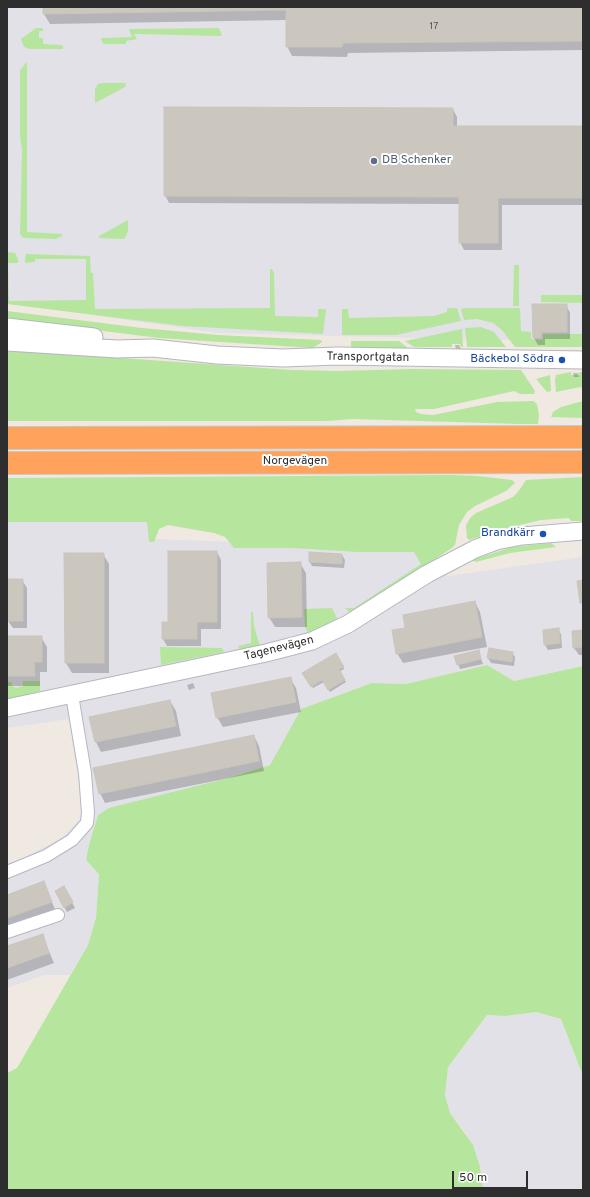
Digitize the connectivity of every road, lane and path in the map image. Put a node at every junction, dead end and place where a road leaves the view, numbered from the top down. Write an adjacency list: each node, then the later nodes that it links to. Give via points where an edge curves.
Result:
1 (7, 327): 3 (street, Transportgatan, via 117,340)
2 (7, 342): 3 (street, Transportgatan, via 117,349)
3 (153, 348): 4 (street, Transportgatan, via 217,355 283,358 337,356)
4 (583, 360)
5 (583, 437): 6 (highway, Norgevägen)
6 (7, 438)
7 (583, 462): 8 (highway, Norgevägen)
8 (7, 463)
9 (583, 531): 10 (street, Tagenevägen, via 522,536 496,541 466,553 427,574 355,621 312,642)
10 (72, 694): 11 (street, Tagenevägen); 12 (street, via 86,773 87,823 72,840 46,856)
11 (7, 708)
12 (7, 872)
13 (58, 915): 14 (street)
14 (7, 932)

